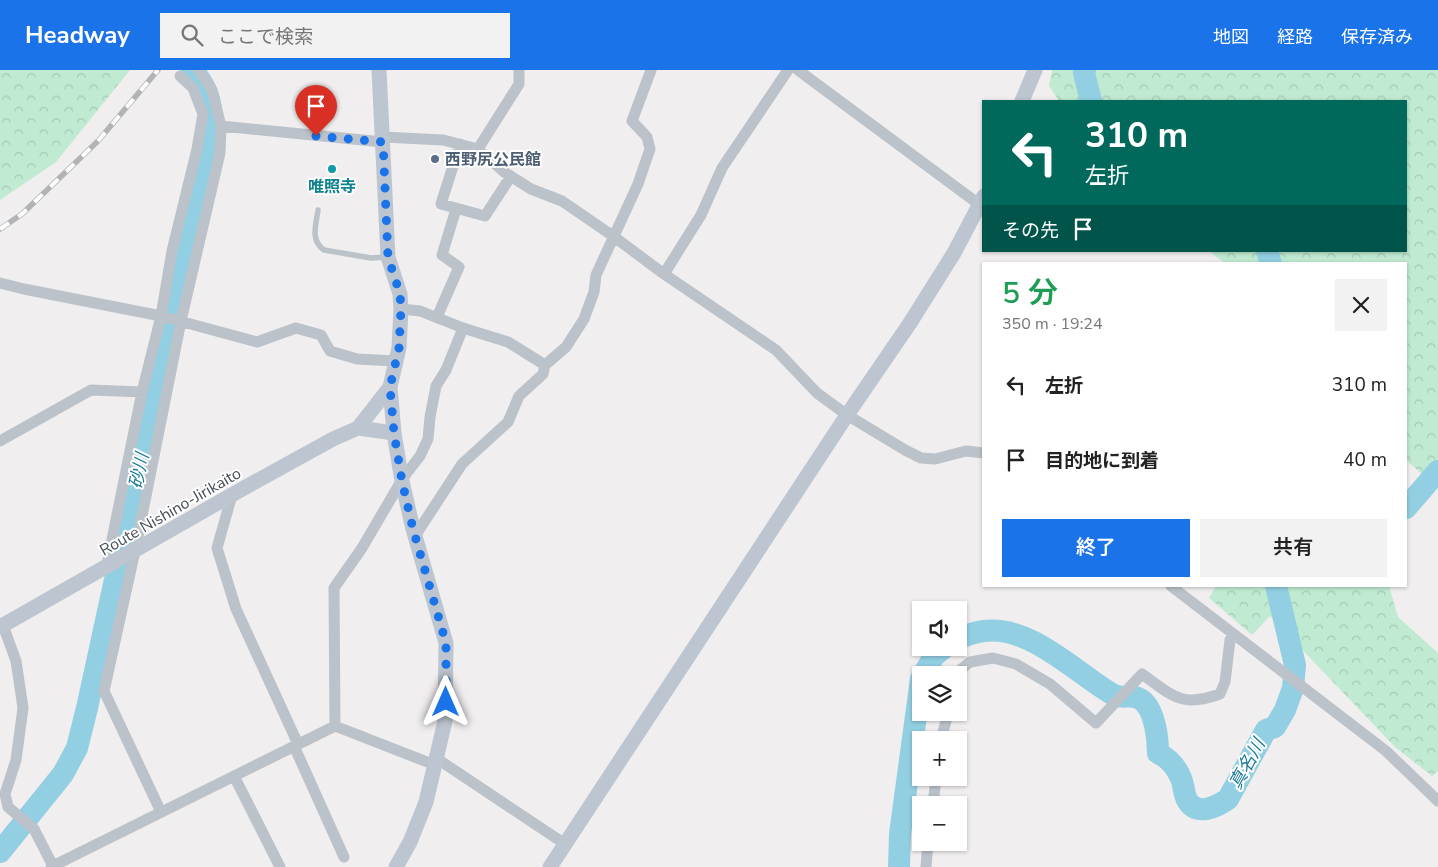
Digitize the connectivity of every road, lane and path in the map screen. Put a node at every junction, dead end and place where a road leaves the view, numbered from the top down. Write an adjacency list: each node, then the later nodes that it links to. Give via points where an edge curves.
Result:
1 (199, 70): 10 (street, via 212,90)
2 (379, 70): 11 (main road)
3 (519, 70): 13 (street, via 518,84)
4 (651, 70): 18 (street, via 632,121 647,137 650,150)
5 (788, 70): 20 (street, via 722,168 701,215)
6 (798, 70): 15 (street)
7 (1035, 70): 9 (main road)
8 (180, 76): 24 (street, via 193,88 203,114 172,251)
9 (1022, 100)
10 (221, 126): 11 (street); 24 (street, via 220,153)
11 (383, 140): 12 (street, via 416,138); 19 (main road)
12 (460, 144): 13 (street); 16 (street, via 441,204)
13 (478, 149): 14 (street)
14 (511, 176): 16 (street, via 485,216); 18 (street, via 531,189 562,201)
15 (982, 201): 30 (main road, via 910,323)
16 (456, 209): 23 (street, via 442,254 459,267)
17 (318, 210): 19 (lane, via 314,234 318,246 324,250 372,258)
18 (613, 236): 20 (street); 27 (street, via 596,275 594,292 584,319 566,347)
19 (388, 257): 22 (main road, via 400,294)
20 (664, 274): 30 (street, via 776,350 817,394)
21 (0, 283): 24 (street)
22 (401, 309): 23 (street); 26 (main road)
23 (437, 317): 25 (street)
24 (171, 318): 26 (street, via 257,342 296,328 321,335 330,351 357,359); 29 (street); 38 (street, via 140,521)
25 (463, 328): 27 (street, via 508,342); 35 (street, via 436,386 428,439)
26 (396, 361): 28 (main road)
27 (545, 365): 37 (street, via 543,374 519,396 508,422 462,464)
28 (390, 387): 31 (main road, Route Nishino-Jirikaito); 32 (main road)
29 (142, 392): 33 (street, via 91,390); 39 (street, via 108,559)
30 (847, 415): 34 (street, via 920,458 935,460 966,451); 50 (main road)
31 (358, 428): 32 (main road); 36 (main road, Route Nishino-Jirikaito)
32 (394, 433): 35 (main road)
33 (0, 441)
34 (982, 453)
35 (402, 481): 37 (main road); 44 (street, via 334,588)
36 (232, 495): 38 (main road, Route Nishino-Jirikaito); 45 (street, via 217,548 236,609)
37 (415, 536): 46 (main road, via 446,643 445,721)
38 (132, 553): 39 (main road, Route Nishino-Jirikaito); 49 (street, via 104,690)
39 (111, 564): 41 (main road, Route Nishino-Jirikaito)
40 (1172, 587): 42 (street)
41 (2, 626): 53 (street, via 16,661 23,708 16,760 5,794 8,806 34,829)
42 (1233, 635): 43 (street, via 1220,694 1202,701 1185,700 1170,695 1142,674 1096,723 1050,684 1016,664 993,658); 48 (street, via 1386,751)
43 (965, 666)
44 (334, 726): 45 (street); 46 (street)
45 (296, 745): 47 (street); 52 (street)
46 (435, 761): 50 (street); 55 (main road, via 426,802)
47 (234, 776): 49 (street); 54 (street)
48 (1438, 801)
49 (161, 812): 53 (street)
50 (565, 844): 56 (main road)
51 (927, 851): 57 (street)
52 (344, 857)
53 (52, 867)
54 (280, 867)
55 (396, 867)
56 (550, 867)
57 (926, 867)

